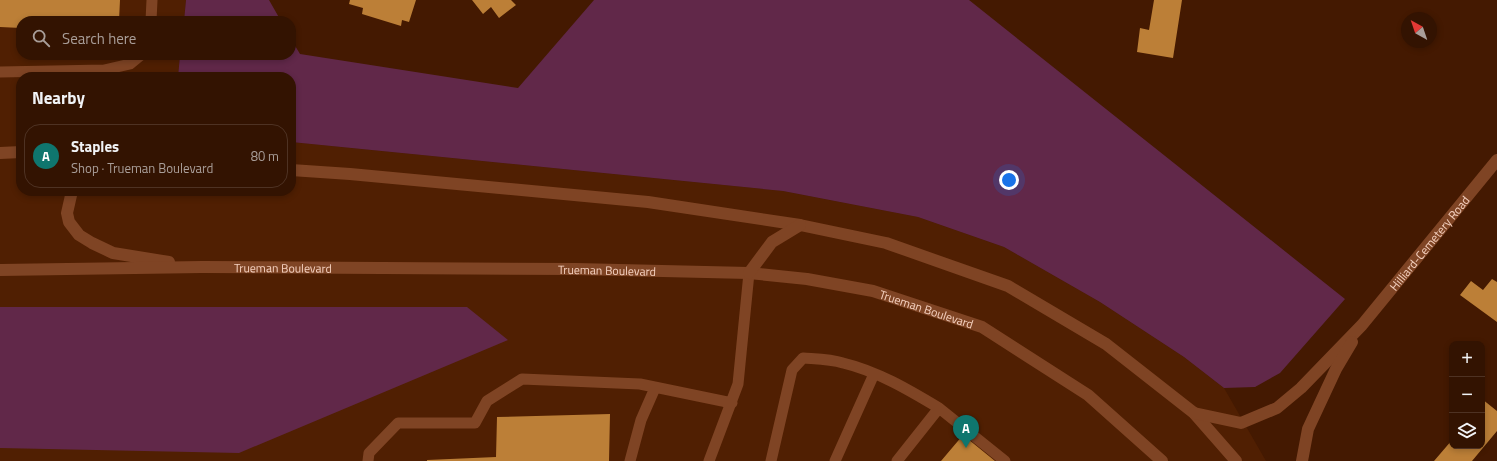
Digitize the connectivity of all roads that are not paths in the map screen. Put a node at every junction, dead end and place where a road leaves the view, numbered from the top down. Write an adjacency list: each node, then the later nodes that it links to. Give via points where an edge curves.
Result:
1 (152, 0): 2 (lane)
2 (151, 16)
3 (135, 60): 4 (lane, via 130,64 104,70)
4 (0, 72)
5 (16, 152): 6 (main road)
6 (0, 153)
7 (1497, 160): 14 (main road, Hilliard-Cemetery Road)
8 (296, 170): 10 (main road, via 648,202)
9 (71, 196): 11 (main road, via 67,213 69,222 79,235 92,243 112,253)
10 (800, 225): 13 (main road, via 772,242); 19 (main road, via 886,243 1008,286 1106,344)
11 (202, 267): 12 (main road, Trueman Boulevard); 13 (main road, Trueman Boulevard, via 576,269)
12 (0, 270)
13 (749, 273): 17 (lane, via 738,384); 27 (main road, Trueman Boulevard, via 807,279 873,291 982,327 1088,395)
14 (1362, 325): 19 (main road, Hilliard-Cemetery Road, via 1301,388 1277,408 1241,423); 29 (main road, Hilliard-Cemetery Road, via 1336,369 1308,429)
15 (874, 374): 18 (lane, via 898,384); 23 (lane, via 842,362 803,358 792,370); 24 (lane)
16 (655, 388): 17 (lane); 20 (lane, via 640,384 522,379 487,401 476,423 398,423 368,453); 21 (lane, via 641,420)
17 (732, 403): 22 (lane)
18 (939, 408): 25 (lane); 26 (lane)
19 (1194, 413): 28 (main road)
20 (368, 461)
21 (630, 461)
22 (710, 461)
23 (771, 461)
24 (835, 461)
25 (897, 461)
26 (1005, 461)
27 (1162, 461)
28 (1236, 461)
29 (1302, 461)

